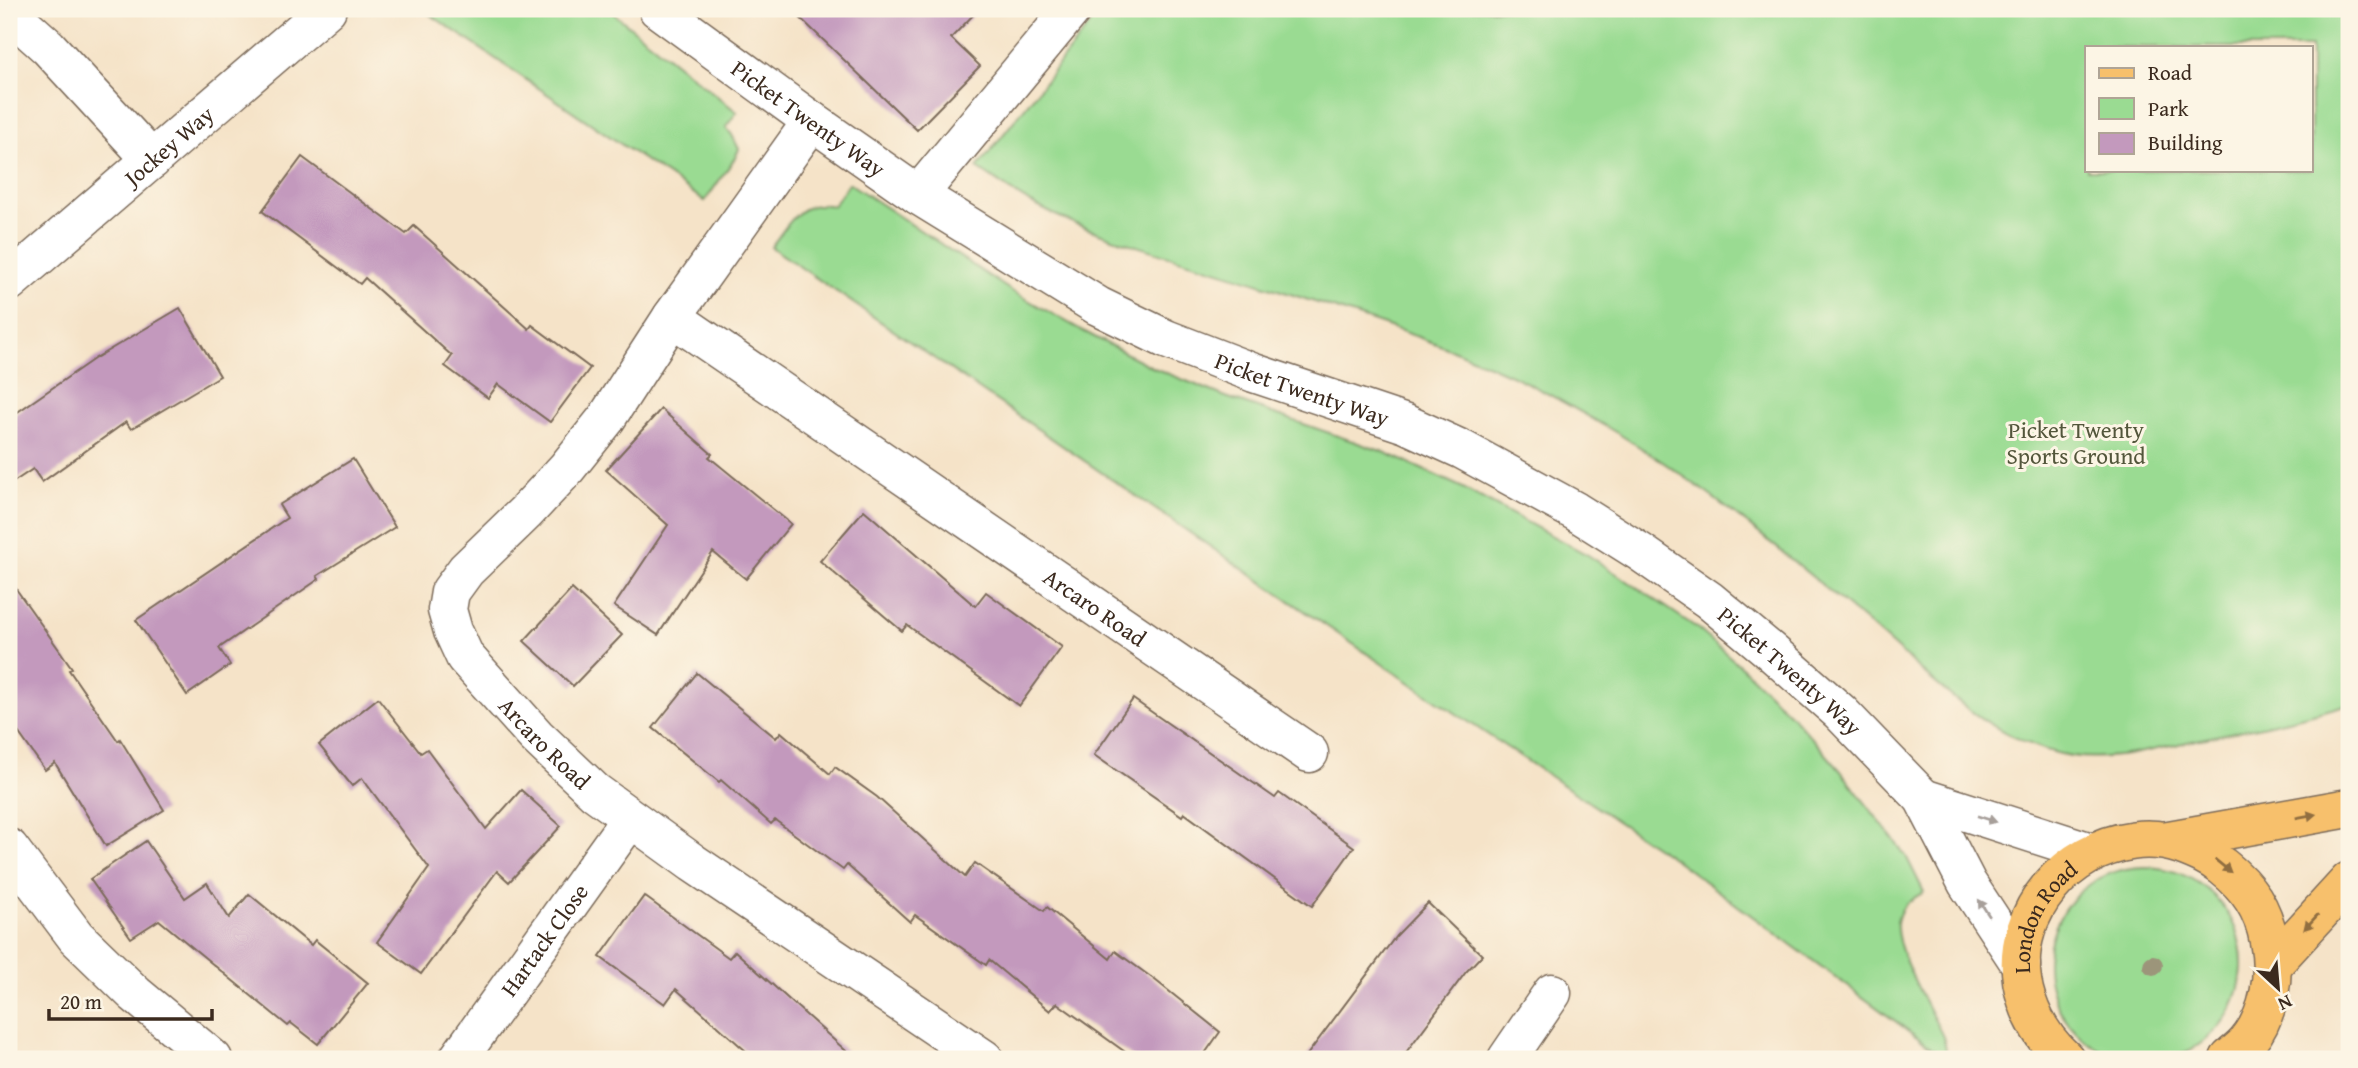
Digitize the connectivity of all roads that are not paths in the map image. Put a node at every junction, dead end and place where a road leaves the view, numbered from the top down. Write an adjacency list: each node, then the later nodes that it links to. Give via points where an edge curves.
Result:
1 (327, 9): 6 (street, Jockey Way)
2 (658, 9): 5 (street, Picket Twenty Way)
3 (1072, 9): 7 (street)
4 (9, 12): 6 (street, via 107,108)
5 (812, 121): 7 (street, Picket Twenty Way); 9 (street, Arcaro Road)
6 (152, 160): 8 (street, Jockey Way)
7 (918, 195): 11 (street, Picket Twenty Way, via 1098,306 1254,373 1406,424 1575,511 1675,576 1748,633 1840,712)
8 (9, 282)
9 (672, 317): 10 (street, Arcaro Road); 13 (street, Arcaro Road, via 606,419 526,512 466,570 450,592 447,610 465,657 490,686 536,736)
10 (1309, 753)
11 (1923, 798): 16 (street, one-way to 16); 19 (street, one-way to 11, via 1967,883)
12 (2349, 808): 14 (main road, London Road, one-way to 12)
13 (630, 819): 23 (street, Hartack Close); 24 (street, Arcaro Road)
14 (2167, 841): 16 (main road, London Road, via 2141,839); 18 (main road, London Road, one-way to 18, via 2208,855 2242,882 2265,919)
15 (9, 848): 22 (street, via 76,937)
16 (2091, 852): 19 (main road, London Road, via 2062,873 2040,900 2025,931)
17 (2349, 881): 18 (main road, one-way to 18)
18 (2273, 963): 28 (main road, London Road, via 2268,1003 2249,1040)
19 (2021, 965): 21 (main road, London Road)
20 (1552, 993): 25 (street)
21 (2031, 1014): 26 (main road); 27 (main road, London Road, via 2050,1046)
22 (213, 1059)
23 (458, 1059)
24 (984, 1059)
25 (1507, 1059)
26 (2024, 1059)
27 (2065, 1059)
28 (2229, 1059)

